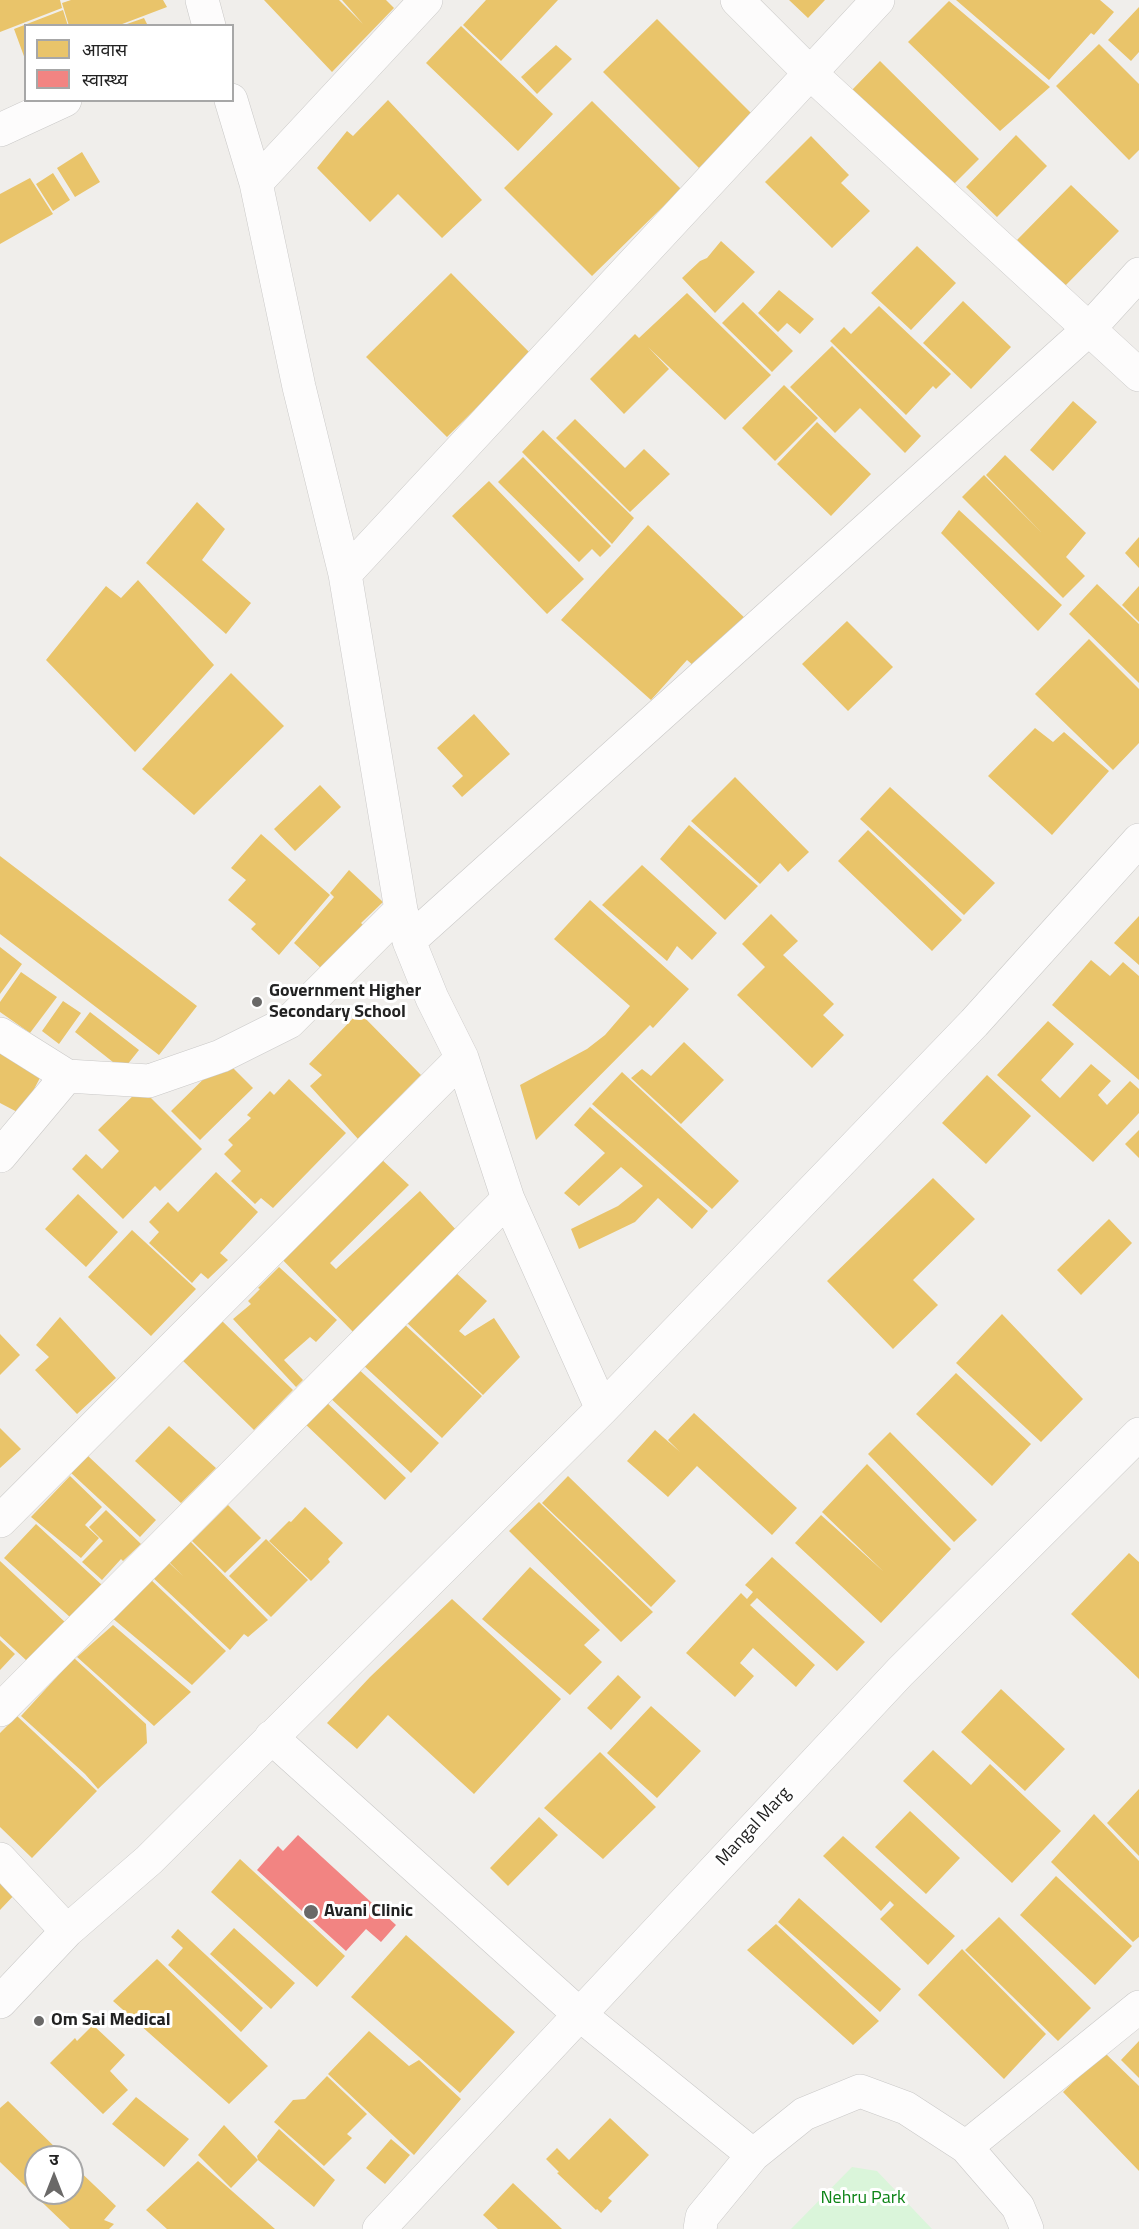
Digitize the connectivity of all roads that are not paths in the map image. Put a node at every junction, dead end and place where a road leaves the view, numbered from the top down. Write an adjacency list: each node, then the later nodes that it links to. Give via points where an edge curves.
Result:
1 (202, 0): 5 (street)
2 (426, 0): 10 (street)
3 (737, 0): 6 (street)
4 (878, 0): 6 (street)
5 (208, 24)
6 (810, 73): 12 (street); 14 (street)
7 (61, 102): 9 (street)
8 (232, 102): 10 (street)
9 (0, 130)
10 (256, 183): 14 (street, via 299,387)
11 (1139, 274): 12 (street)
12 (1088, 330): 13 (street); 17 (street)
13 (1139, 375)
14 (345, 574): 16 (street)
15 (1139, 840): 23 (street, via 974,1023)
16 (401, 910): 17 (street); 20 (street, via 289,1022 221,1056 148,1081)
17 (409, 941): 19 (street)
18 (0, 1034): 20 (street)
19 (462, 1058): 22 (street); 25 (street)
20 (67, 1076): 21 (street)
21 (0, 1156)
22 (508, 1199): 23 (street); 26 (street)
23 (602, 1409): 27 (street)
24 (1139, 1434): 32 (street, Mangal Marg, via 900,1672)
25 (0, 1521)
26 (0, 1710)
27 (271, 1737): 29 (street, via 149,1860); 32 (street)
28 (0, 1859): 29 (street)
29 (67, 1931): 30 (street)
30 (0, 2002)
31 (1139, 2007): 33 (street)
32 (579, 2014): 34 (street); 35 (street, Mangal Marg)
33 (966, 2147): 34 (street, via 906,2108 860,2091 804,2114); 37 (street, via 1018,2206)
34 (753, 2155): 36 (street, via 702,2217)
35 (379, 2229)
36 (700, 2229)
37 (1027, 2229)

